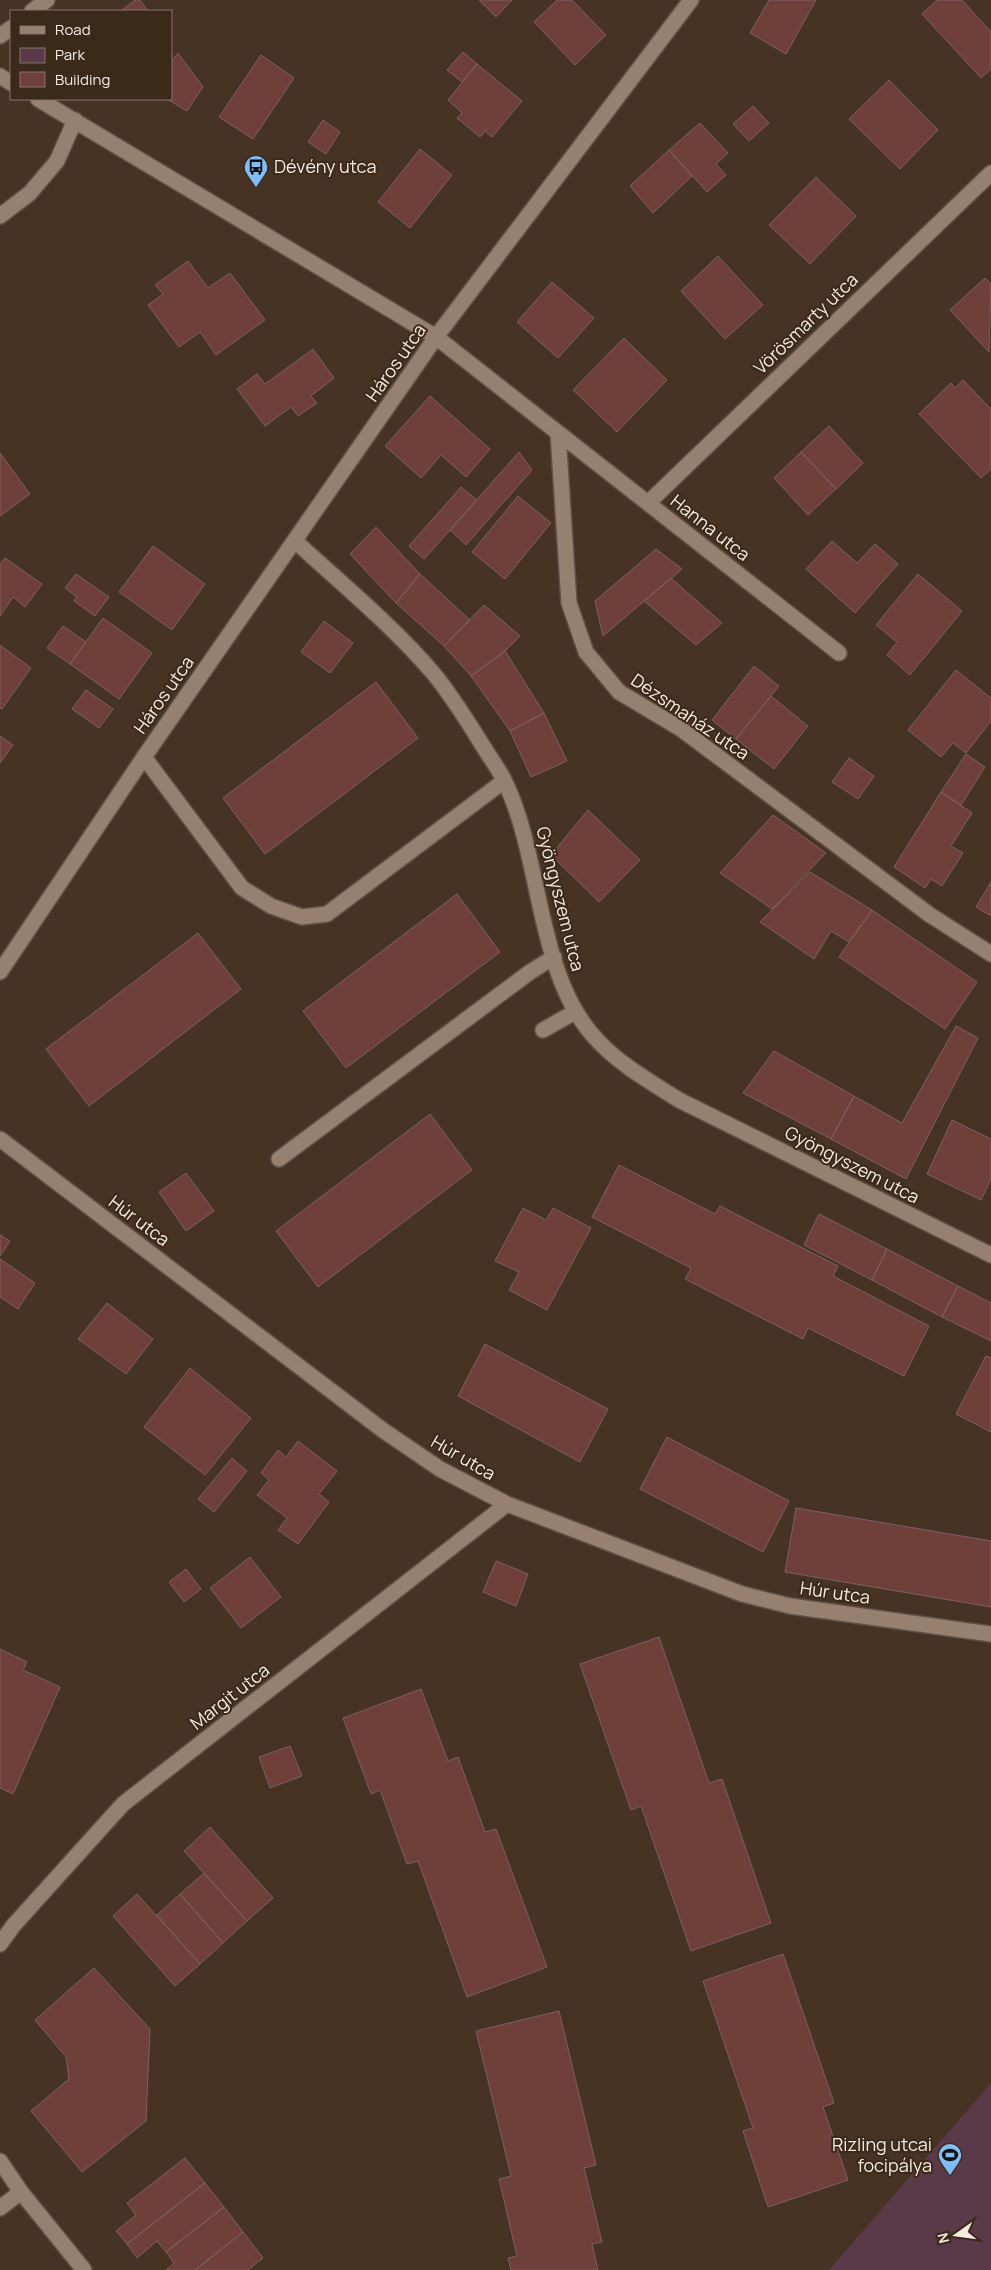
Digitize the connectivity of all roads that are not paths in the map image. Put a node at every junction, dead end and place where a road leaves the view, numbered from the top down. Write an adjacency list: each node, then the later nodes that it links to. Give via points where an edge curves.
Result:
1 (47, 0): 3 (street)
2 (691, 0): 8 (street, Háros utca)
3 (33, 10)
4 (40, 100): 5 (street)
5 (75, 120): 7 (street, via 57,161 30,192); 8 (street)
6 (991, 173): 10 (street, Vörösmarty utca)
7 (0, 216)
8 (436, 337): 9 (street); 11 (street, Háros utca)
9 (558, 433): 10 (street, Hanna utca); 15 (street, Dézsmaház utca, via 569,603 586,652 618,692 681,729 930,915)
10 (648, 503): 12 (street, Hanna utca)
11 (294, 541): 13 (street, Háros utca); 14 (street, Gyöngyszem utca, via 434,674)
12 (839, 653)
13 (144, 757): 14 (street, Háros utca, via 242,888 271,906 302,916 327,914); 17 (street, Háros utca)
14 (504, 781): 16 (street, Gyöngyszem utca, via 522,824 540,910)
15 (991, 954)
16 (554, 957): 18 (street, Gyöngyszem utca); 21 (street)
17 (0, 972)
18 (575, 1012): 19 (street); 22 (street, Gyöngyszem utca, via 598,1042 634,1072 679,1100)
19 (543, 1030)
20 (0, 1139): 23 (street, Húr utca, via 384,1431 440,1469)
21 (279, 1159)
22 (991, 1255)
23 (506, 1504): 24 (street, Húr utca, via 742,1594 790,1606); 25 (street, Margit utca, via 123,1804)
24 (991, 1634)
25 (0, 1944)
26 (0, 2161): 27 (street)
27 (21, 2192): 28 (street); 29 (street)
28 (0, 2208)
29 (84, 2270)

